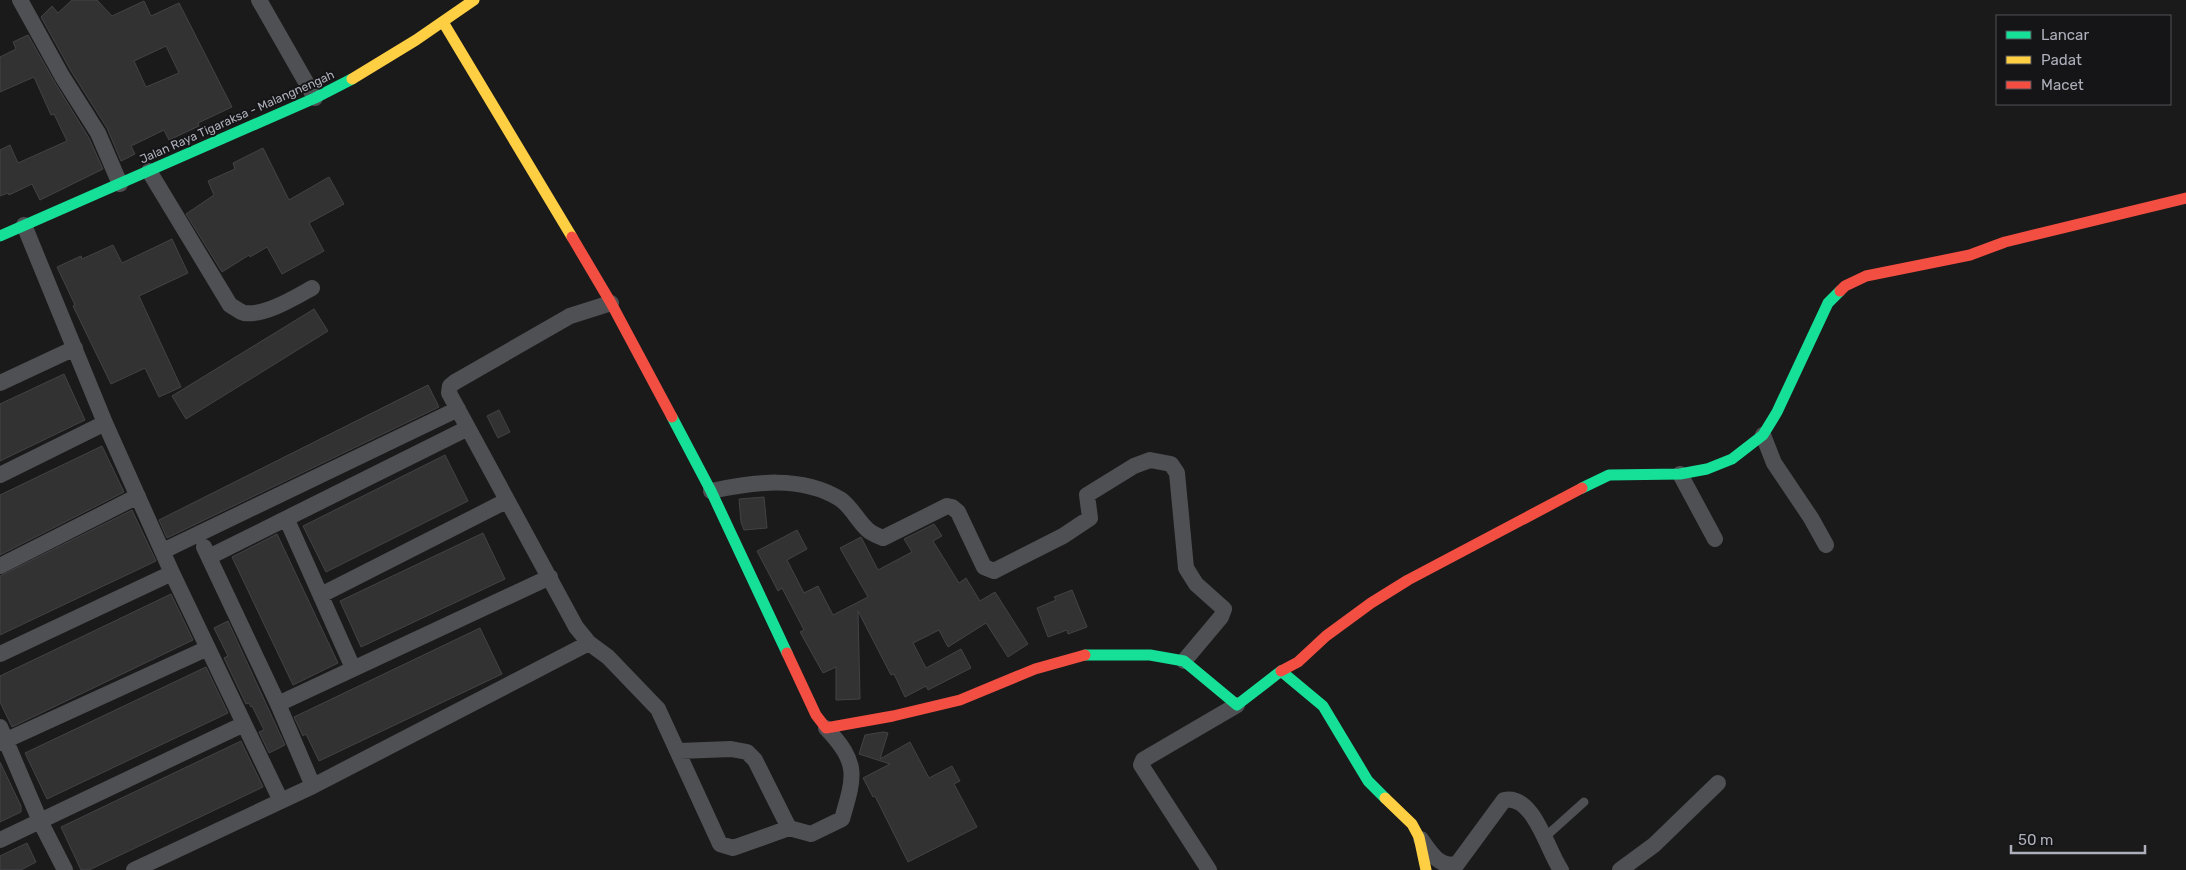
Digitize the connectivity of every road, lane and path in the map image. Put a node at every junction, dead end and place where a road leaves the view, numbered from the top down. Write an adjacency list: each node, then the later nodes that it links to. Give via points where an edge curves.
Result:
1 (20, 0): 7 (street, via 94,126)
2 (259, 0): 5 (street)
3 (474, 0): 4 (street, Jalan Raya Tigaraksa - Malangnengah)
4 (444, 22): 5 (street, Jalan Raya Tigaraksa - Malangnengah, via 361,76); 12 (street)
5 (315, 98): 6 (street, Jalan Raya Tigaraksa - Malangnengah)
6 (149, 172): 7 (street, Jalan Raya Tigaraksa - Malangnengah); 11 (street, via 230,305 244,313 259,311 283,304)
7 (120, 184): 9 (street, Jalan Raya Tigaraksa - Malangnengah)
8 (2186, 198): 18 (street, via 2004,242 1970,254 1866,276 1845,286 1828,303)
9 (24, 225): 10 (street, Jalan Raya Tigaraksa - Malangnengah); 13 (street)
10 (0, 236)
11 (312, 288)
12 (611, 303): 15 (street, via 570,316 450,386 449,393); 21 (street)
13 (75, 348): 14 (street); 16 (street)
14 (0, 383)
15 (458, 409): 17 (street); 25 (street)
16 (105, 423): 20 (street); 22 (street)
17 (468, 428): 23 (street); 24 (street)
18 (1764, 434): 19 (street, via 1732,459 1707,469); 27 (street, via 1774,464)
19 (1680, 474): 26 (street); 39 (street, via 1609,475 1596,480 1408,580 1371,603 1326,636 1298,662)
20 (0, 475)
21 (711, 490): 37 (street, via 751,483 787,483 821,490 842,500 870,532 883,538 946,506 952,507 958,512 984,567 994,571 1063,536 1090,518 1087,495 1134,466 1150,460 1171,464 1177,473 1186,568 1196,584 1224,609); 43 (street, via 816,715)
22 (138, 496): 28 (street); 30 (street)
23 (506, 501): 32 (street); 33 (street)
24 (287, 520): 29 (street); 33 (street)
25 (199, 535): 28 (street); 29 (street)
26 (1715, 539)
27 (1826, 545)
28 (163, 551): 31 (street)
29 (209, 557): 40 (street)
30 (0, 566)
31 (172, 573): 35 (street); 36 (street)
32 (550, 577): 34 (street, via 576,627); 38 (street)
33 (321, 596): 38 (street)
34 (589, 643): 45 (street, via 608,657 658,709); 47 (street)
35 (208, 648): 42 (street); 44 (street)
36 (0, 654)
37 (1184, 661): 41 (street); 43 (street, via 1150,655 1081,655 1035,669 960,700)
38 (353, 668): 40 (street)
39 (1281, 671): 41 (street); 52 (street, via 1323,706 1368,782 1405,814)
40 (278, 704): 47 (street)
41 (1237, 705): 57 (street, via 1143,760 1141,765)
42 (244, 724): 48 (street); 50 (street)
43 (826, 728): 51 (street, via 847,754 852,773 850,794 842,819 810,834)
44 (2, 737): 50 (street)
45 (679, 751): 51 (street, via 731,749 746,752 755,760); 51 (street, via 720,844 733,848)
46 (1718, 783): 60 (street, via 1654,845)
47 (313, 786): 48 (street)
48 (281, 801): 56 (street)
49 (1584, 802): 53 (lane)
50 (40, 821): 54 (street); 55 (street)
51 (789, 828)
52 (1417, 833): 53 (street, via 1431,854 1448,866 1456,864 1504,800 1511,798 1528,809); 58 (street)
53 (1544, 838): 59 (street)
54 (0, 840)
55 (65, 870)
56 (134, 870)
57 (1209, 870)
58 (1426, 870)
59 (1561, 870)
60 (1620, 870)

